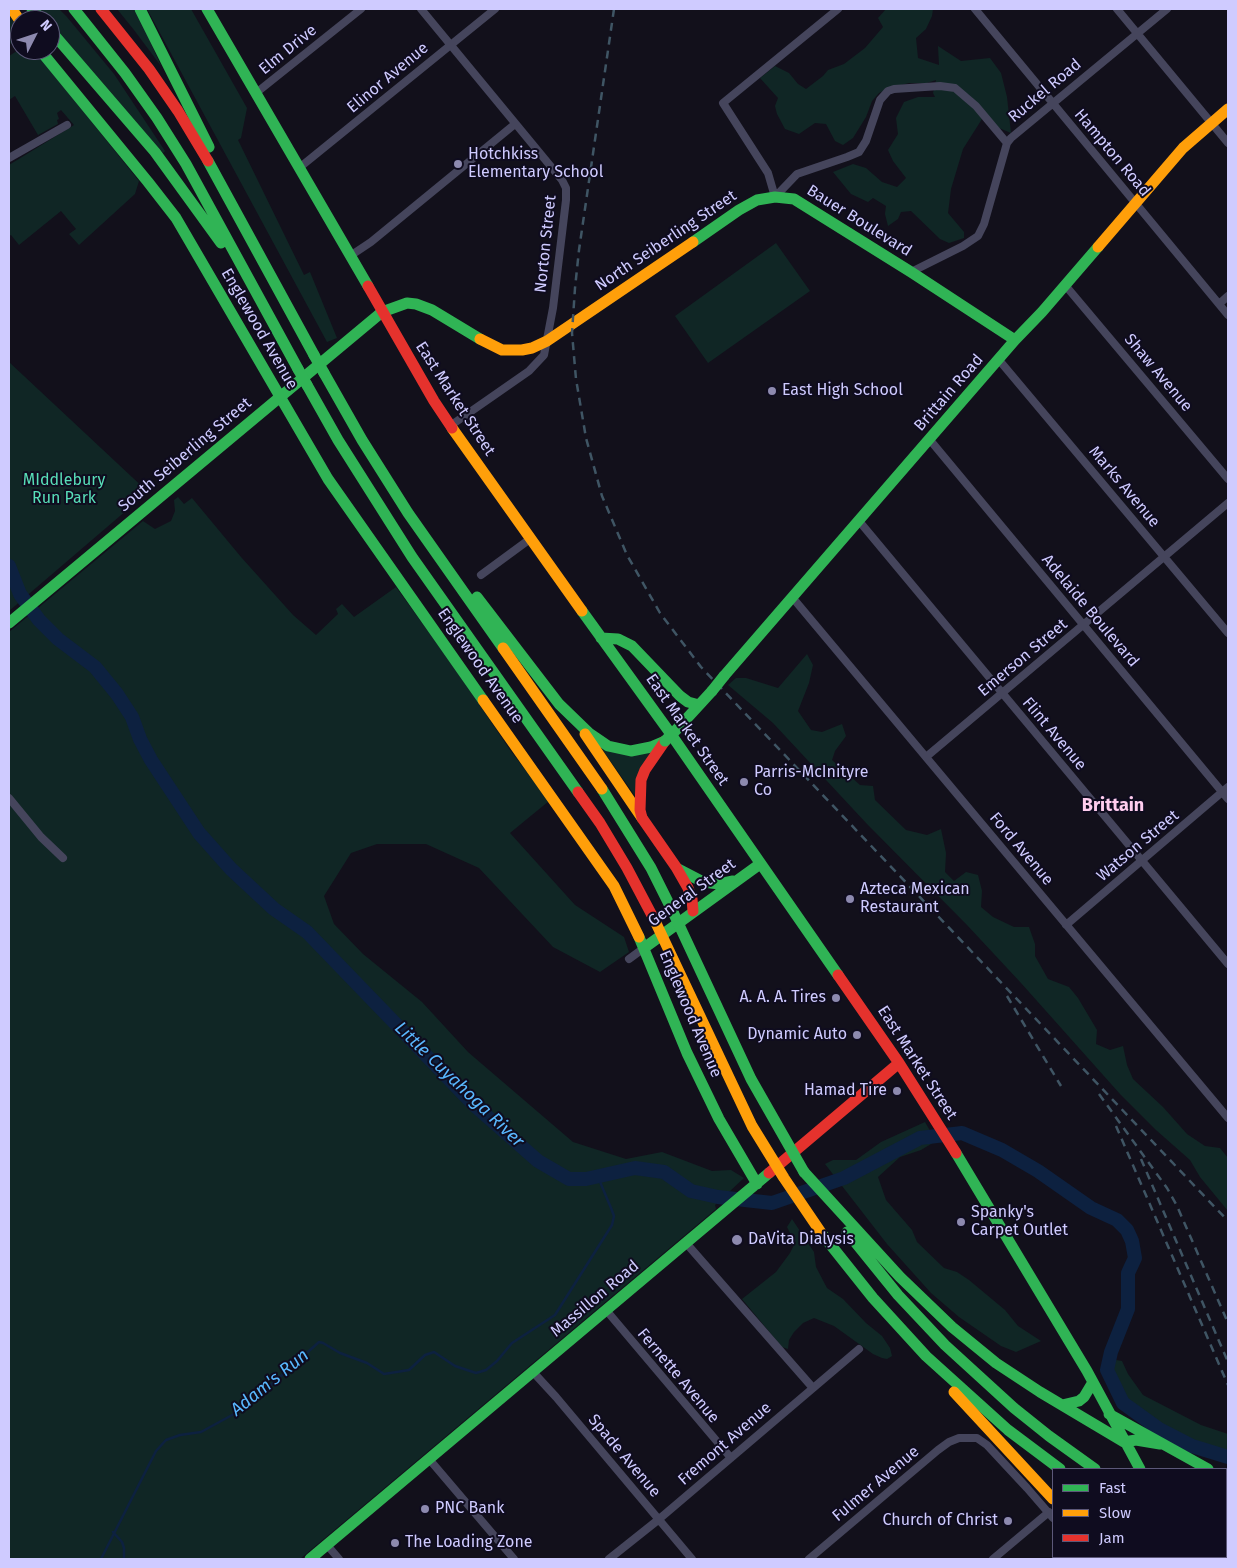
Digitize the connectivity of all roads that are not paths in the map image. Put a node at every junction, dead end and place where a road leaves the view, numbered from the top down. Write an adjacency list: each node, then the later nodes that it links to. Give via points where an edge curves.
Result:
1 (74, 9): 32 (main road, via 157,118)
2 (101, 9): 28 (main road, via 178,111)
3 (140, 9): 28 (main road)
4 (207, 9): 16 (main road, East Market Street)
5 (361, 9): 16 (street, Elm Drive)
6 (421, 9): 14 (street, Norton Street)
7 (495, 9): 14 (street, Elinor Avenue)
8 (838, 9): 26 (street, via 723,103 768,173)
9 (975, 9): 17 (street, Hampton Road)
10 (1117, 9): 12 (street)
11 (1167, 9): 12 (street, Ruckel Road)
12 (1136, 33): 17 (street, Ruckel Road); 19 (street)
13 (60, 42): 32 (main road, via 156,152)
14 (451, 44): 20 (street, Norton Street); 25 (street, Elinor Avenue)
15 (49, 60): 40 (main road, Englewood Avenue, via 176,218)
16 (256, 93): 25 (main road, East Market Street)
17 (1052, 102): 22 (street, Ruckel Road); 27 (street, Hampton Road)
18 (1228, 109): 19 (main road, Brittain Road)
19 (1211, 122): 23 (street); 27 (main road, Brittain Road, via 1183,148)
20 (515, 124): 29 (street); 38 (street, Norton Street, via 566,188)
21 (67, 125): 24 (street)
22 (1007, 143): 26 (street, via 976,106 955,88 894,89 880,100 859,152 797,174); 30 (street, Ruckel Road, via 978,236)
23 (1228, 143)
24 (9, 158)
25 (299, 168): 29 (main road, East Market Street)
26 (775, 197): 30 (main road, Bauer Boulevard, via 794,200); 38 (main road, North Seiberling Street, via 757,200 739,210)
27 (1136, 204): 31 (main road, Brittain Road); 34 (street, Hampton Road)
28 (249, 236): 45 (main road, bridge, via 362,440)
29 (350, 256): 35 (main road, East Market Street)
30 (911, 272): 37 (main road, Bauer Boulevard)
31 (1065, 285): 37 (main road, Brittain Road); 43 (street, Shaw Avenue)
32 (257, 293): 81 (main road, bridge, via 343,448 412,557 600,823 627,868 752,1126 784,1178 822,1234 873,1298)
33 (1228, 296): 34 (street)
34 (1219, 304): 36 (street, Hampton Road)
35 (382, 312): 38 (main road, North Seiberling Street, via 407,304 423,305 502,350 527,350); 40 (main road, South Seiberling Street); 41 (main road, East Market Street)
36 (1228, 315)
37 (1014, 340): 39 (main road, Brittain Road)
38 (547, 341): 41 (street, Norton Street, via 544,355 536,365)
39 (999, 360): 42 (main road, Brittain Road); 48 (street, Marks Avenue)
40 (279, 398): 51 (main road, South Seiberling Street); 71 (main road, Englewood Avenue, via 328,479 614,886)
41 (450, 426): 47 (main road, East Market Street)
42 (930, 440): 46 (main road, Brittain Road); 52 (street, Adelaide Boulevard)
43 (1228, 479)
44 (1228, 503): 48 (street, Emerson Street)
45 (408, 513): 57 (main road); 77 (main road, bridge, via 604,791 647,861 751,1079 804,1172)
46 (858, 521): 50 (main road, Brittain Road); 55 (street, Flint Avenue)
47 (530, 539): 49 (street); 54 (main road, East Market Street)
48 (1164, 556): 52 (street, Emerson Street); 53 (street, Marks Avenue)
49 (481, 575)
50 (792, 597): 56 (main road, Brittain Road, bridge); 59 (street, Ford Avenue)
51 (12, 620)
52 (1084, 626): 55 (street, Emerson Street); 60 (street, Adelaide Boulevard)
53 (1228, 633)
54 (601, 638): 56 (main road, via 618,639 632,646 680,696); 66 (main road, East Market Street)
55 (1003, 692): 59 (street, Emerson Street); 65 (street, Flint Avenue)
56 (699, 705): 58 (main road, Brittain Road, bridge)
57 (577, 722): 58 (main road, via 604,743 622,750 641,750); 63 (main road)
58 (665, 741): 63 (main road, Brittain Road, via 641,780)
59 (926, 757): 70 (street, Ford Avenue)
60 (1225, 789): 62 (street, Adelaide Boulevard); 65 (street, Watson Street)
61 (9, 798): 64 (street)
62 (1228, 799)
63 (642, 818): 67 (main road, Brittain Road)
64 (63, 858)
65 (1142, 861): 70 (street, Watson Street); 73 (street, Flint Avenue)
66 (760, 864): 68 (main road, General Street); 74 (main road, East Market Street)
67 (676, 868): 68 (main road, via 703,882 719,884); 69 (main road, Brittain Road, via 688,888)
68 (738, 880): 69 (main road, General Street)
69 (693, 911): 71 (main road, General Street)
70 (1066, 925): 75 (street, Ford Avenue)
71 (644, 948): 72 (street); 76 (main road, Englewood Avenue, via 718,1119)
72 (629, 960)
73 (1228, 964)
74 (899, 1062): 76 (main road, Massillon Road); 83 (main road, East Market Street)
75 (1228, 1118)
76 (756, 1184): 78 (main road, Massillon Road)
77 (841, 1218): 85 (main road, via 952,1327 996,1362); 92 (main road, via 898,1295 946,1346 1014,1408)
78 (686, 1243): 79 (main road, Massillon Road); 84 (street)
79 (606, 1310): 82 (main road, Massillon Road); 89 (street, Fernette Avenue)
80 (859, 1349): 84 (street, Fremont Avenue)
81 (926, 1356): 91 (main road, via 1008,1430); 95 (main road, via 959,1399)
82 (533, 1372): 90 (main road, Massillon Road); 97 (street, Spade Avenue)
83 (1093, 1382): 85 (main road, via 1079,1401); 86 (main road, East Market Street)
84 (813, 1388): 89 (street, Fremont Avenue)
85 (1062, 1405): 87 (main road)
86 (1109, 1414): 87 (main road, East Market Street); 88 (main road)
87 (1124, 1442): 88 (main road, via 1136,1440); 93 (main road, East Market Street)
88 (1160, 1444): 94 (main road)
89 (731, 1458): 97 (street, Fremont Avenue)
90 (429, 1459): 98 (main road, Massillon Road); 102 (street)
91 (1059, 1468)
92 (1095, 1468)
93 (1139, 1468)
94 (1206, 1468)
95 (1052, 1498)
96 (1051, 1515): 105 (street, Fulmer Avenue, via 987,1445 977,1438 965,1437 954,1439 938,1450); 106 (street)
97 (658, 1520): 103 (street, Fremont Avenue); 104 (street, Spade Avenue)
98 (327, 1545): 100 (main road, Massillon Road); 101 (street)
99 (1206, 1558): 107 (main road)
100 (310, 1559)
101 (339, 1559)
102 (514, 1559)
103 (609, 1559)
104 (692, 1559)
105 (809, 1559)
106 (993, 1559)
107 (1213, 1559)

